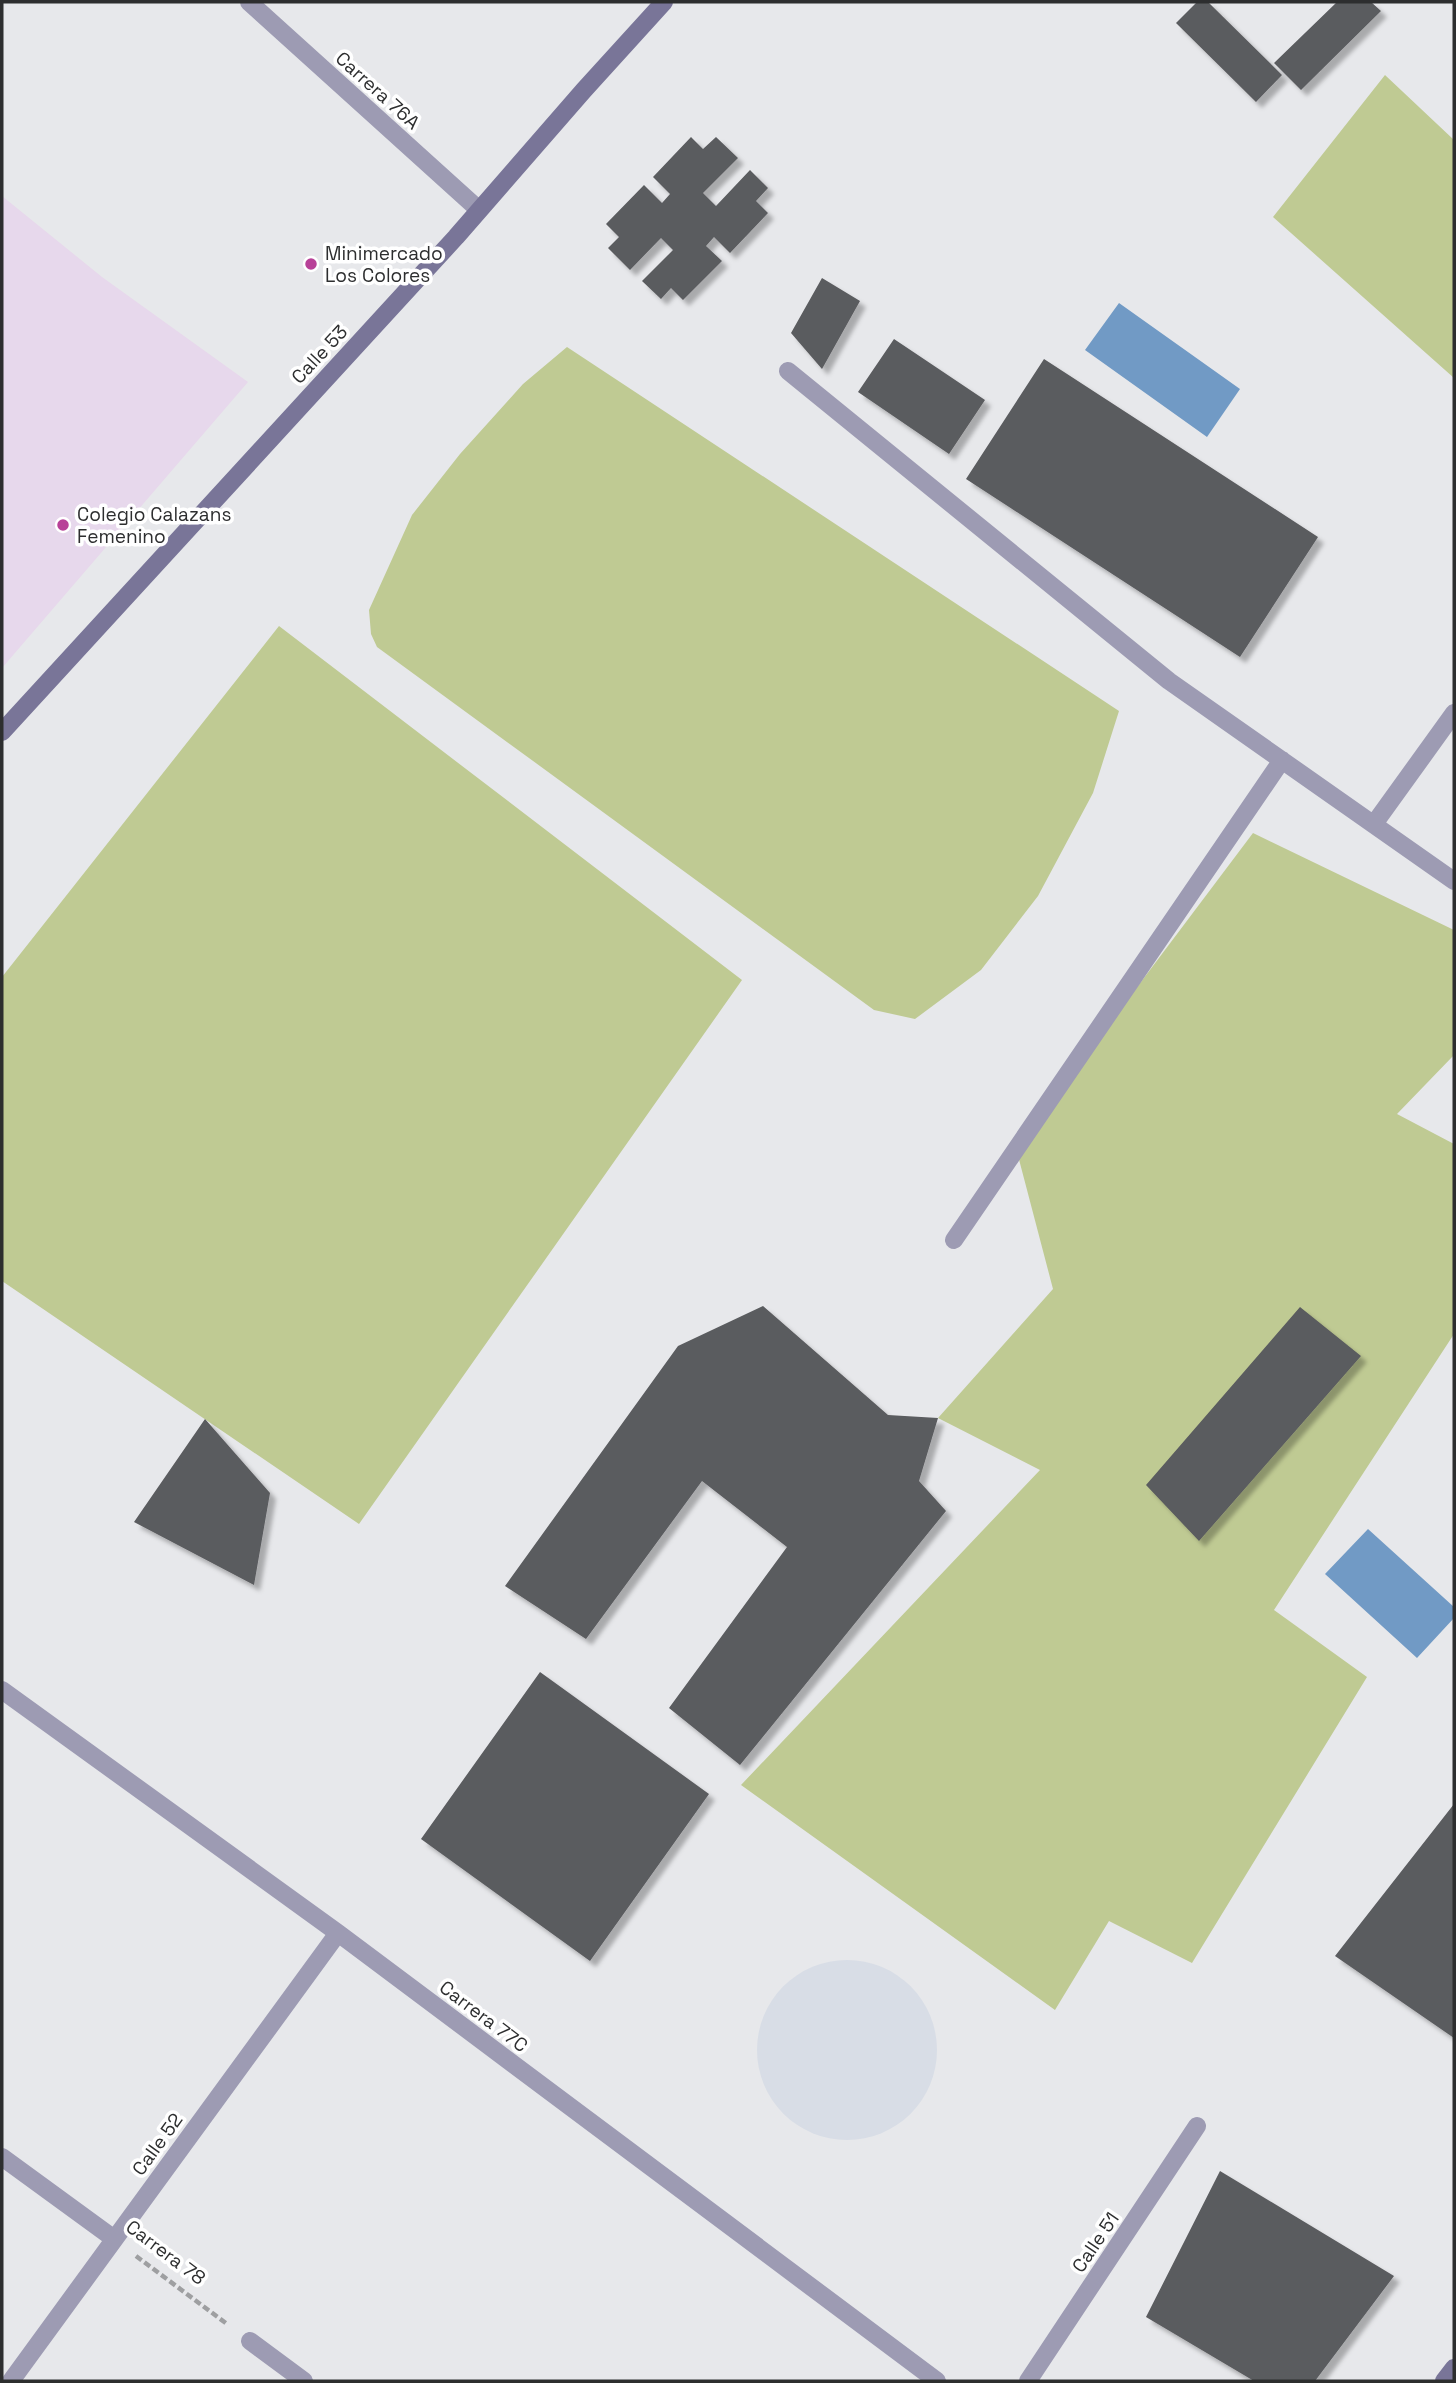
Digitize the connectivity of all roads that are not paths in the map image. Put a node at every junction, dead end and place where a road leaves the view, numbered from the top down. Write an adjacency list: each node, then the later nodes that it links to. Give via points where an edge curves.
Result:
1 (249, 2): 3 (street, Carrera 76A)
2 (664, 2): 3 (street, Calle 53)
3 (478, 209): 6 (street, Calle 53)
4 (788, 370): 7 (street, via 1169,681)
5 (1454, 713): 8 (street)
6 (2, 732)
7 (1282, 760): 8 (street); 10 (street)
8 (1374, 824): 9 (street)
9 (1454, 881)
10 (954, 1240)
11 (2, 1690): 12 (street, Carrera 77C)
12 (338, 1933): 15 (street, Calle 52); 20 (street, Carrera 77C)
13 (1197, 2126): 21 (street, Calle 51)
14 (2, 2157): 15 (street, Carrera 78)
15 (113, 2238): 18 (street, Calle 52)
16 (250, 2341): 19 (street)
17 (1454, 2368): 22 (street)
18 (11, 2381)
19 (304, 2381)
20 (937, 2381)
21 (1028, 2381)
22 (1444, 2381)

